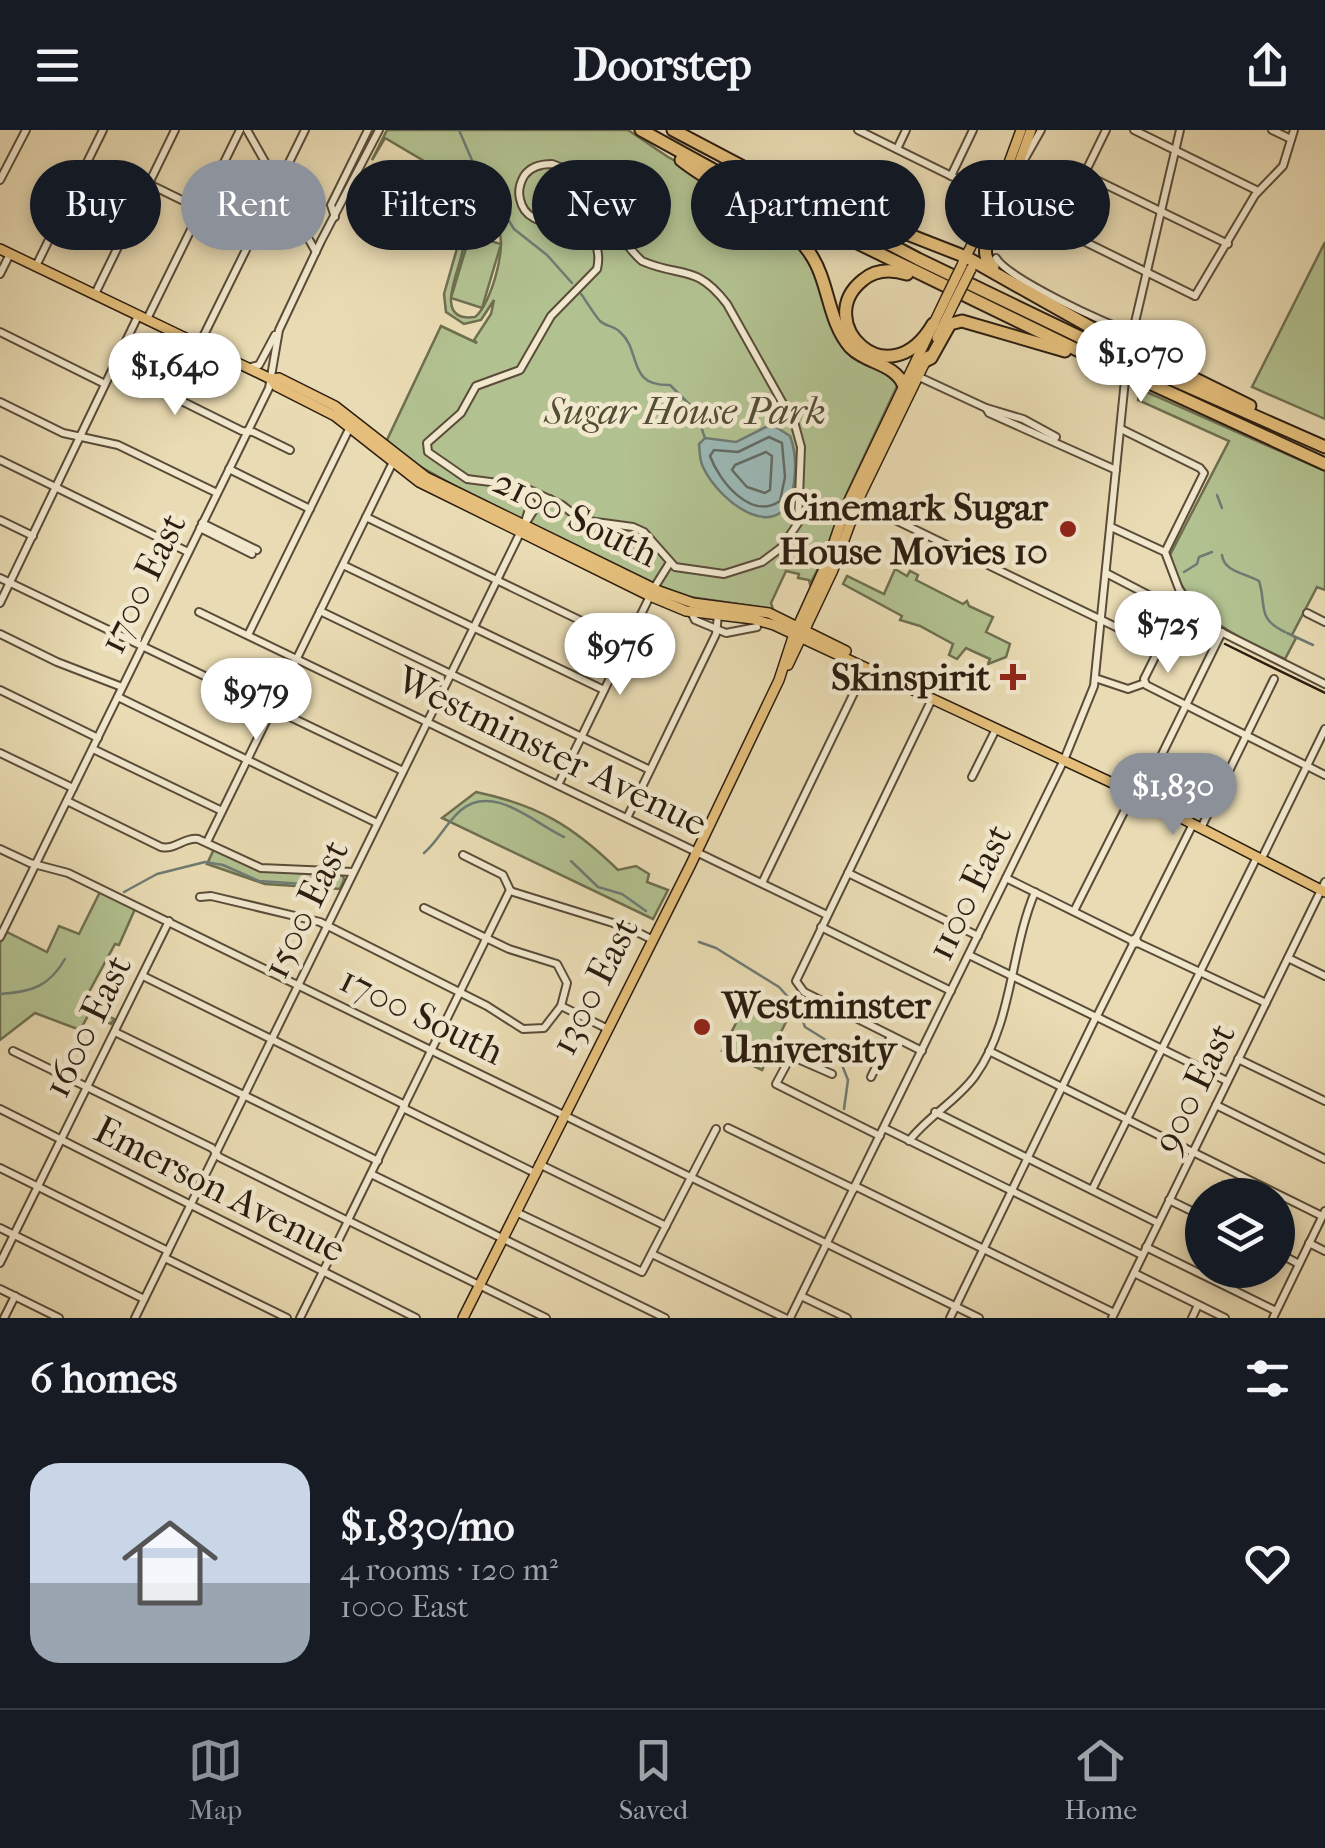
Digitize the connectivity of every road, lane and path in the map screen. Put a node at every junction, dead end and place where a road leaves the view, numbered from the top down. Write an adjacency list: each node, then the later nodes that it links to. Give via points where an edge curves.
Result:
1 (26, 130): 36 (street)
2 (103, 130): 56 (street)
3 (176, 130): 25 (street)
4 (244, 130): 26 (street); 27 (street)
5 (305, 130): 28 (street)
6 (368, 130): 40 (street, via 331,205)
7 (380, 130): 40 (street, 1700 East)
8 (642, 130): 21 (highway)
9 (673, 130): 29 (highway)
10 (858, 130): 23 (street)
11 (906, 130): 23 (street)
12 (973, 130): 30 (street)
13 (1021, 130): 31 (main road, 1300 East)
14 (1031, 130): 32 (main road, 1300 East)
15 (1041, 130): 33 (street)
16 (1106, 130): 34 (street)
17 (1134, 130): 24 (street)
18 (1180, 130): 24 (street, 1100 East)
19 (1272, 130): 22 (street)
20 (1294, 130): 22 (street)
21 (654, 139): 60 (highway); 70 (highway, via 799,238 820,271 844,340)
22 (1292, 140): 38 (street, via 1283,166)
23 (897, 149): 35 (street)
24 (1175, 150): 38 (street); 39 (street, 1100 East)
25 (161, 160)
26 (228, 160)
27 (262, 160)
28 (291, 160)
29 (729, 160)
30 (959, 160)
31 (1012, 160)
32 (1020, 160)
33 (1023, 160)
34 (1091, 160)
35 (945, 173)
36 (0, 180)
37 (1110, 187): 39 (street)
38 (1260, 191): 41 (street)
39 (1160, 211): 41 (street); 57 (street, 1100 East)
40 (336, 217): 53 (street, 1700 East)
41 (1228, 244): 57 (street, via 1195,296)
42 (925, 245): 55 (highway)
43 (181, 246): 63 (street)
44 (116, 250): 61 (street)
45 (246, 250): 68 (street)
46 (315, 250): 53 (street)
47 (901, 250): 69 (highway)
48 (974, 250): 55 (main road, 1300 East)
49 (977, 250): 55 (main road, 1300 East)
50 (986, 250): 59 (highway)
51 (1102, 250): 57 (street)
52 (5, 251): 56 (main road, 2100 South); 58 (street)
53 (317, 253): 65 (street, 1700 East)
54 (996, 258): 67 (street, via 1027,282)
55 (968, 263): 59 (highway); 62 (main road, 1300 East, bridge)
56 (36, 266): 61 (main road, 2100 South)
57 (1146, 272): 67 (street, 1100 East)
58 (0, 274)
59 (999, 274): 69 (highway)
60 (940, 284): 64 (highway, via 883,270 854,289 846,314 853,339 880,357 906,353); 69 (highway)
61 (94, 295): 63 (main road, 2100 South)
62 (950, 300): 64 (main road, 1300 East); 71 (main road, 1300 East)
63 (142, 318): 68 (main road, 2100 South); 72 (street)
64 (933, 324): 74 (main road, 1300 East)
65 (279, 330): 73 (street, via 259,365); 76 (street, 1700 East)
66 (0, 332): 77 (street)
67 (1132, 332): 81 (street, 1100 East)
68 (198, 346): 73 (main road, 2100 South)
69 (1110, 355): 71 (highway, via 962,321 950,324); 75 (highway, bridge); 84 (highway, bridge, via 1171,367)
70 (868, 359): 74 (highway); 78 (highway, via 898,374)
71 (925, 361): 74 (main road, 1300 East)
72 (113, 367): 77 (street); 82 (street)
73 (244, 367): 76 (main road, 2100 South)
74 (914, 375): 78 (main road, 1300 East); 90 (street, via 1026,420); 95 (main road, 1300 East)
75 (1146, 375): 84 (highway); 88 (highway)
76 (271, 380): 80 (main road, 2100 South); 82 (street, 1700 East)
77 (105, 384): 83 (street)
78 (904, 386): 95 (main road, 1300 East)
79 (0, 402): 83 (street)
80 (352, 424): 87 (main road, 2100 South); 96 (street)
81 (1120, 429): 90 (street, 1100 East); 105 (street, via 1204,473)
82 (248, 432): 85 (street); 89 (street, 1700 East)
83 (79, 437): 92 (street); 93 (street, via 125,448)
84 (1325, 446)
85 (290, 450)
86 (0, 460): 92 (street)
87 (394, 460): 97 (street); 101 (main road, 2100 South, via 419,482)
88 (1325, 464)
89 (229, 469): 93 (street, 1700 East); 96 (street)
90 (1116, 470): 100 (street, 1100 East)
91 (521, 486): 94 (street); 101 (street, via 531,503); 107 (street, via 468,480 428,452 426,443 461,413 480,383 520,370 551,316 595,274 598,255 590,237 534,218 521,203 520,186 530,170 546,163 568,171 642,262 691,273 714,288 799,436 798,522 773,556 730,574)
92 (56, 487): 102 (street); 103 (street)
93 (216, 493): 99 (street, 1700 East)
94 (550, 500): 101 (street, 1500 East, via 537,505); 107 (street, via 581,520 644,532)
95 (854, 500): 120 (street); 125 (main road, 1300 East, via 833,570)
96 (310, 509): 128 (street)
97 (366, 516): 106 (street); 110 (street)
98 (0, 520): 102 (street)
99 (201, 525): 103 (street, 1700 East); 104 (street)
100 (1110, 527): 105 (street); 108 (street, 1100 East)
101 (522, 528): 110 (street, 1500 East); 112 (main road, 2100 South)
102 (33, 536): 111 (street)
103 (188, 552): 130 (street, 1700 East)
104 (255, 552)
105 (1165, 552): 119 (street, via 1178,589)
106 (343, 564): 114 (street); 122 (street)
107 (669, 564): 112 (street)
108 (1106, 573): 119 (street); 120 (street, 1100 East)
109 (0, 578): 111 (street)
110 (496, 580): 122 (street, 1500 East); 129 (street)
111 (10, 582): 113 (street); 130 (street)
112 (652, 592): 115 (main road, 2100 South); 117 (main road, 2100 South); 129 (street)
113 (0, 603)
114 (320, 611): 131 (street); 133 (street)
115 (719, 611): 117 (main road, 2100 South); 124 (street); 125 (main road, 2100 South, via 762,610)
116 (199, 612): 128 (street, Westminster Avenue)
117 (691, 612): 124 (street, 2100 South)
118 (1306, 612): 121 (street)
119 (1200, 618): 126 (street)
120 (1100, 620): 134 (street, 1100 East); 137 (street, via 1153,646)
121 (1325, 622)
122 (474, 627): 133 (street, 1500 East); 141 (street)
123 (756, 627): 124 (street, via 734,634)
124 (717, 630): 160 (street)
125 (799, 632): 132 (main road, 2100 South); 135 (main road, 2100 South); 174 (main road, 1300 East)
126 (1222, 632): 138 (street); 144 (street)
127 (0, 634): 139 (street)
128 (248, 635): 131 (street, Westminster Avenue)
129 (627, 643): 141 (street)
130 (142, 645): 139 (street, 1700 East); 145 (street)
131 (297, 659): 145 (street); 148 (street, Westminster Avenue)
132 (866, 667): 135 (main road); 143 (main road, 2100 South); 183 (street)
133 (450, 674): 148 (street, 1500 East); 152 (street)
134 (1094, 678): 137 (street, via 1130,689); 158 (street, 1100 East)
135 (905, 679): 147 (main road, 2100 South)
136 (1274, 679): 151 (street)
137 (1145, 683): 144 (street)
138 (1325, 684)
139 (122, 687): 142 (street, 1700 East)
140 (0, 690): 153 (street)
141 (604, 690): 152 (street)
142 (118, 696): 153 (street, 1700 East); 157 (street)
143 (932, 699): 146 (main road, 2100 South); 181 (street)
144 (1184, 706): 151 (street); 166 (street)
145 (273, 708): 157 (street); 161 (street)
146 (954, 709): 147 (main road); 149 (main road, 2100 South)
147 (973, 713): 154 (main road, 2100 South)
148 (427, 722): 161 (street, 1500 East); 164 (street, Westminster Avenue)
149 (996, 729): 154 (main road, 2100 South); 163 (street)
150 (1325, 730): 159 (street)
151 (1246, 736): 159 (street); 171 (street)
152 (581, 737): 160 (street); 164 (street)
153 (98, 738): 155 (street, 1700 East)
154 (1036, 746): 158 (main road, 2100 South)
155 (92, 748): 165 (street, 1700 East); 168 (street)
156 (0, 753): 165 (street)
157 (248, 760): 168 (street); 170 (street)
158 (1064, 760): 166 (main road, 2100 South); 182 (street, 1100 East)
159 (1307, 766): 162 (street); 177 (street)
160 (650, 770): 169 (street)
161 (403, 771): 170 (street, 1500 East)
162 (1325, 775)
163 (972, 777)
164 (558, 785): 169 (street, Westminster Avenue)
165 (72, 788): 167 (street, 1700 East)
166 (1131, 792): 171 (main road, 2100 South); 189 (street)
167 (67, 800): 172 (street, via 161,847 192,838); 176 (street, 1700 East)
168 (222, 811): 172 (street)
169 (627, 818): 174 (street, Westminster Avenue)
170 (378, 823): 180 (street, 1500 East)
171 (1196, 826): 177 (main road, 2100 South); 177 (main road, 2100 South); 198 (street)
172 (207, 842): 180 (street, via 262,868)
173 (0, 849): 178 (street, 1700 South)
174 (696, 852): 183 (street, Westminster Avenue); 197 (main road, 1300 East)
175 (462, 855): 185 (street, via 503,875)
176 (40, 856): 178 (street, 1700 East); 179 (street)
177 (1257, 856): 184 (main road, 2100 South); 201 (street)
178 (35, 864): 179 (street, 1700 South); 194 (street, 1700 East)
179 (64, 871): 191 (street, 1700 South)
180 (354, 872): 192 (street, 1500 East)
181 (848, 872): 190 (street); 195 (street)
182 (1006, 878): 186 (street); 195 (street, 1100 East)
183 (762, 883): 190 (street, Westminster Avenue)
184 (1324, 887): 200 (street, 900 East)
185 (510, 890): 196 (street); 197 (street)
186 (1035, 892): 189 (street); 203 (street)
187 (200, 896): 192 (street)
188 (424, 908): 196 (street)
189 (1074, 912): 198 (street)
190 (828, 915): 193 (street)
191 (169, 921): 202 (street, 1600 East); 205 (street, 1700 South)
192 (327, 926): 205 (street, 1500 East); 207 (street)
193 (821, 928): 206 (street); 213 (street, via 797,986)
194 (1, 933)
195 (978, 936): 199 (street, 1100 East)
196 (486, 938): 207 (street); 209 (street, via 560,968 568,983)
197 (651, 939): 211 (main road, 1300 East)
198 (1135, 941): 201 (street); 210 (street)
199 (969, 955): 203 (street); 206 (street, 1100 East)
200 (1288, 958): 204 (street); 208 (street, 900 East)
201 (1199, 973): 208 (street); 215 (street)
202 (142, 976): 212 (street, 1600 East); 214 (street)
203 (1012, 976): 210 (street); 219 (street)
204 (1325, 976)
205 (299, 985): 214 (street, 1500 East); 217 (street, 1700 South)
206 (951, 991): 218 (street, 1100 East)
207 (460, 992): 209 (street, via 532,1031 548,1026); 217 (street)
208 (1265, 1005): 220 (street, 900 East)
209 (562, 1006): 211 (street)
210 (1097, 1017): 215 (street); 225 (street)
211 (606, 1028): 232 (main road, 1300 East)
212 (115, 1032): 224 (street, 1600 East); 226 (street)
213 (891, 1036): 218 (street); 222 (street)
214 (272, 1040): 226 (street, 1500 East); 229 (street)
215 (1161, 1049): 223 (street); 233 (street)
216 (13, 1050): 224 (street)
217 (432, 1050): 229 (street); 232 (street, 1700 South)
218 (922, 1051): 236 (street, 1100 East)
219 (989, 1051): 225 (street); 231 (street, via 972,1080)
220 (1238, 1059): 223 (street, 900 East); 227 (street)
221 (832, 1074): 236 (street, via 792,1056 777,1082)
222 (871, 1076)
223 (1227, 1082): 228 (street, 900 East)
224 (87, 1087): 237 (street, 1600 East); 240 (street)
225 (1062, 1087): 233 (street); 241 (street)
226 (244, 1096): 240 (street, 1500 East); 243 (street)
227 (1325, 1101)
228 (1216, 1105): 239 (street, 900 East); 242 (street)
229 (404, 1107): 243 (street); 245 (street)
230 (0, 1108): 237 (street, Emerson Avenue)
231 (935, 1112): 238 (street); 241 (street)
232 (563, 1115): 245 (main road, 1300 East); 247 (street, 1700 South)
233 (1126, 1119): 239 (street); 250 (street)
234 (728, 1128): 249 (street)
235 (716, 1129): 247 (street)
236 (882, 1132): 238 (street); 249 (street, 1100 East)
237 (62, 1139): 248 (street, 1600 East); 253 (street, Emerson Avenue)
238 (909, 1141): 251 (street)
239 (1193, 1152): 252 (street, 900 East); 256 (street)
240 (216, 1153): 253 (street, 1500 East); 257 (street)
241 (1028, 1158): 250 (street); 251 (street)
242 (1325, 1158)
243 (378, 1161): 246 (street)
244 (0, 1168): 248 (street)
245 (536, 1168): 255 (main road, 1300 East); 259 (street)
246 (371, 1174): 257 (street); 262 (street)
247 (690, 1178): 259 (street); 264 (street, 1700 South)
248 (38, 1187): 261 (street, 1600 East); 268 (street)
249 (855, 1187): 264 (street, 1100 East); 265 (street)
250 (1092, 1190): 258 (street)
251 (1013, 1192): 265 (street); 266 (street)
252 (1170, 1200): 254 (street); 258 (street, 900 East)
253 (191, 1204): 268 (street, 1500 East); 273 (street, Emerson Avenue)
254 (1185, 1208)
255 (515, 1212): 262 (main road, 1300 East); 269 (street, via 643,1271)
256 (1324, 1214): 263 (street)
257 (348, 1221): 273 (street); 275 (street)
258 (1158, 1223): 266 (street, 900 East)
259 (666, 1226): 269 (street)
260 (0, 1228): 261 (street)
261 (14, 1235): 271 (street, 1600 East); 279 (street)
262 (502, 1238): 275 (main road, 1300 East); 293 (street)
263 (1309, 1243): 267 (street); 272 (street)
264 (827, 1244): 278 (street, 1100 East); 281 (street, 1700 South)
265 (985, 1250): 281 (street); 284 (street)
266 (1144, 1251): 274 (street, 900 East); 282 (street)
267 (1325, 1251)
268 (166, 1254): 279 (street, 1500 East); 288 (street)
269 (652, 1254): 294 (street)
270 (1295, 1262): 272 (street)
271 (0, 1263)
272 (1299, 1264): 282 (street)
273 (323, 1272): 289 (street); 290 (street, Emerson Avenue)
274 (1134, 1273): 280 (street); 284 (street, 900 East)
275 (479, 1285): 291 (main road, 1300 East); 292 (street)
276 (0, 1289): 277 (street)
277 (15, 1296): 285 (street); 286 (street)
278 (801, 1296): 294 (street, 1100 East); 295 (street)
279 (144, 1299): 283 (street, 1500 East)
280 (1198, 1304): 298 (street); 299 (street)
281 (956, 1307): 296 (street); 297 (street, 1700 South)
282 (1274, 1314)
283 (136, 1316): 287 (street)
284 (1113, 1316)
285 (4, 1318)
286 (59, 1318)
287 (146, 1318)
288 (287, 1318)
289 (300, 1318)
290 (416, 1318)
291 (463, 1318)
292 (546, 1318)
293 (665, 1318)
294 (788, 1318)
295 (847, 1318)
296 (950, 1318)
297 (979, 1318)
298 (1192, 1318)
299 (1225, 1318)

